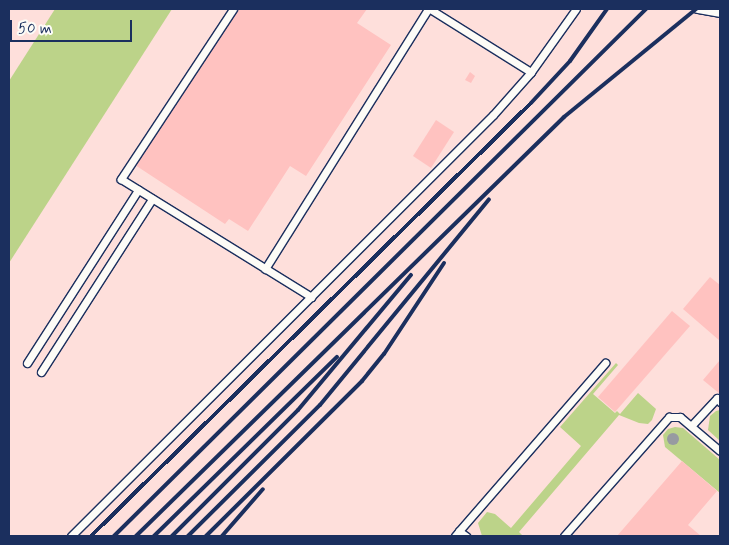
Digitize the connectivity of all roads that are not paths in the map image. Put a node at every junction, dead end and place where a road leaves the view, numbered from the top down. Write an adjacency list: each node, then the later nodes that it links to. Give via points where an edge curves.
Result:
1 (233, 9): 7 (lane, via 121,179)
2 (429, 9): 6 (lane); 9 (lane)
3 (576, 9): 6 (lane)
4 (696, 9): 5 (lane)
5 (720, 13)
6 (531, 72): 10 (lane, via 493,115)
7 (138, 190): 8 (lane); 11 (lane)
8 (152, 199): 9 (lane); 13 (lane)
9 (265, 269): 10 (lane)
10 (311, 298): 18 (lane)
11 (27, 363)
12 (605, 363): 17 (lane)
13 (41, 372)
14 (720, 402): 15 (lane, via 716,398)
15 (691, 426): 16 (lane); 20 (lane, via 680,417 669,417)
16 (720, 451)
17 (457, 534): 19 (lane)
18 (71, 536)
19 (466, 536)
20 (564, 536)

